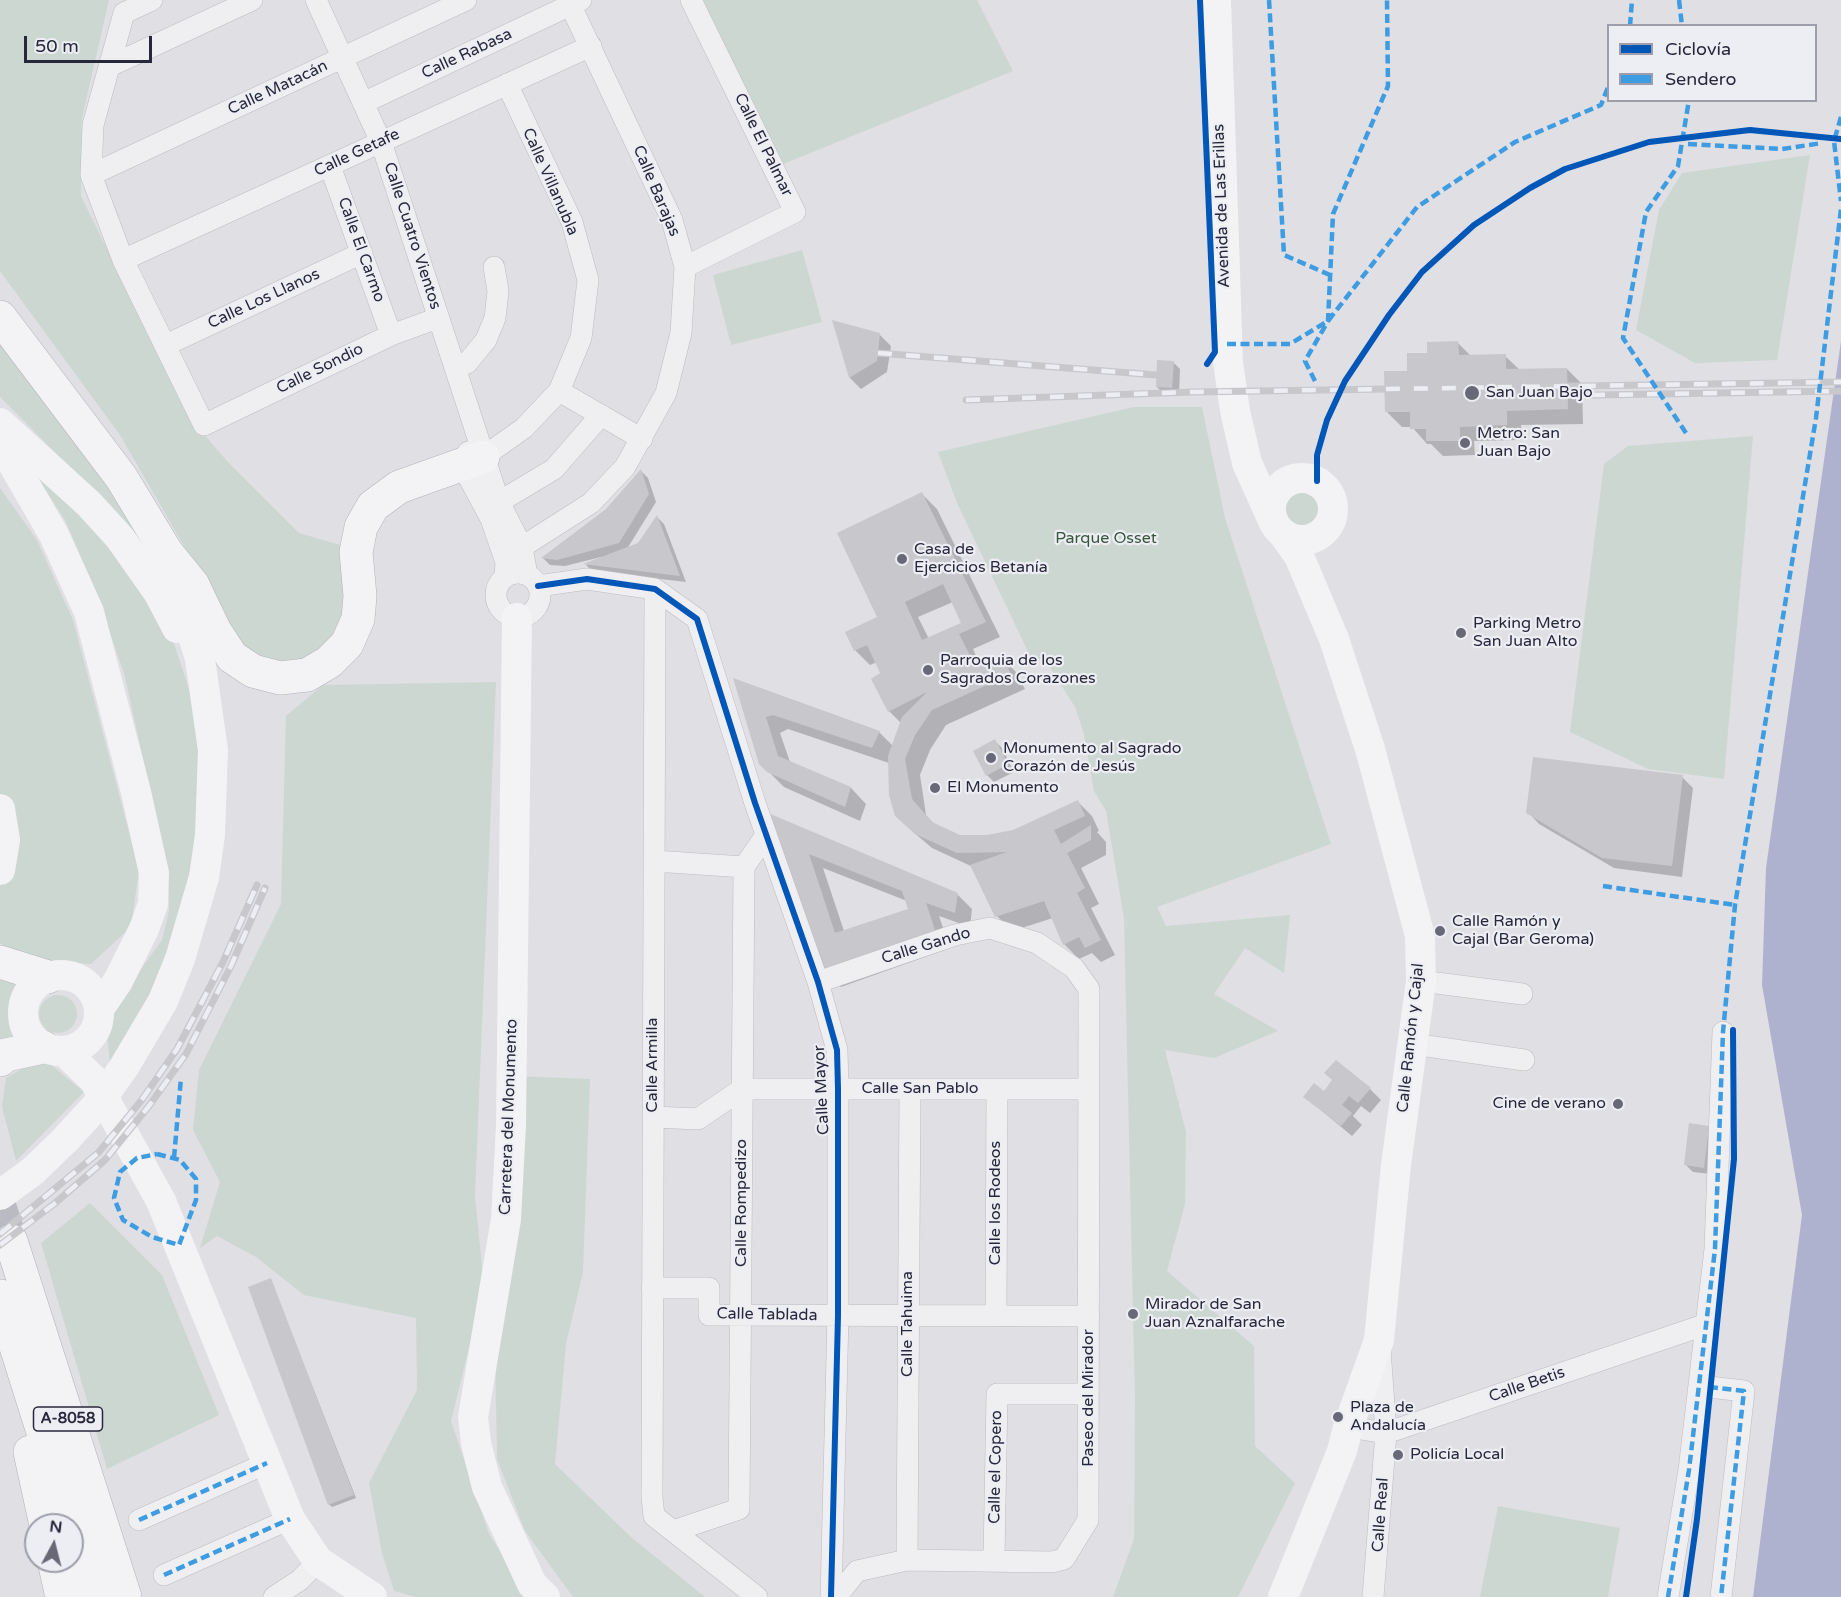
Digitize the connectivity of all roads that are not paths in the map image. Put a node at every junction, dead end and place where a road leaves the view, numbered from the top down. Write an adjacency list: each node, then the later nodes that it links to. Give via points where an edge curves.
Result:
1 (152, 0): 10 (street, via 124,13)
2 (252, 0): 10 (street)
3 (316, 0): 9 (street, Calle Cuatro Vientos)
4 (466, 0): 9 (street, Calle Matacán)
5 (691, 0): 19 (street, Calle El Palmar, via 795,212)
6 (1216, 0): 26 (main road, Avenida de Las Erillas, via 1228,362)
7 (573, 2): 8 (street, Calle Barajas); 12 (street, Calle Rabasa)
8 (591, 46): 11 (street, Calle Getafe); 19 (street, Calle Barajas, via 672,220)
9 (342, 58): 12 (street, Calle Cuatro Vientos); 15 (street, Calle Matacán)
10 (112, 65): 15 (street, via 93,125)
11 (507, 84): 13 (street, Calle Getafe); 25 (street, Calle Villanubla, via 572,222 588,280 581,338)
12 (363, 103): 13 (street, Calle Cuatro Vientos)
13 (381, 142): 14 (street, Calle Getafe); 21 (street, Calle Cuatro Vientos)
14 (330, 165): 16 (street, Calle El Carmo); 17 (street, Calle Getafe)
15 (91, 175): 17 (street)
16 (362, 253): 22 (street, Calle El Carmo); 23 (street, Calle Los Llanos)
17 (123, 260): 23 (street)
18 (494, 267): 24 (street, via 498,291 495,318 486,340 467,363)
19 (685, 267): 29 (street, Calle Barajas, via 681,333 666,393)
20 (0, 317): 37 (highway, via 122,477)
21 (438, 318): 22 (street, Calle Sondio); 24 (street, Calle Cuatro Vientos)
22 (392, 335): 23 (street, Calle Sondio, via 204,425)
23 (166, 345)
24 (454, 368): 31 (street, Calle Cuatro Vientos, via 468,410)
25 (559, 391): 27 (street); 31 (street, Calle Villanubla, via 524,428)
26 (1235, 411): 32 (main road, Avenida de Las Erillas, via 1257,450 1272,466); 35 (main road, Avenida de Las Erillas, via 1247,463)
27 (601, 415): 29 (street); 33 (street, via 554,469)
28 (0, 423): 43 (main road, via 89,504 120,538)
29 (642, 439): 36 (street, Calle Barajas, via 625,467 591,503)
30 (0, 448): 49 (main road, via 54,535 89,612 136,792 154,873 153,904)
31 (476, 460): 33 (street, Calle Cuatro Vientos); 37 (highway, via 399,487 373,506 361,527 356,552 358,618 347,644 329,662 307,675 280,678 253,671 232,657 193,585); 38 (street, Calle Cuatro Vientos, via 469,478 492,519 506,562)
32 (1294, 478): 34 (main road, via 1314,480 1326,489 1333,504); 35 (main road, via 1285,482 1270,505)
33 (499, 502): 36 (street, Calle Cuatro Vientos)
34 (1329, 524): 35 (main road, via 1304,540); 42 (main road, Calle Ramón y Cajal, via 1319,545 1318,567)
35 (1279, 529): 42 (main road, Calle Ramón y Cajal, via 1299,556)
36 (522, 547): 39 (street, Calle Cuatro Vientos)
37 (167, 553): 43 (main road)
38 (506, 577): 39 (street, via 516,573); 41 (street, via 495,596 506,615)
39 (533, 581): 40 (street, via 587,579); 41 (street, via 540,595 533,611)
40 (655, 589): 45 (street, Calle Mayor, via 697,619); 46 (street, Calle Armilla)
41 (517, 618): 100 (main road, Carretera del Monumento, via 507,1207 473,1417 487,1487 532,1584)
42 (1334, 639): 52 (main road, Calle Ramón y Cajal, via 1370,749 1415,915 1420,936)
43 (200, 659): 69 (main road, bridge, via 213,750 210,835 204,877 180,959 163,1001 98,1104 33,1171)
44 (0, 809): 48 (main road, via 5,840)
45 (766, 835): 47 (street); 53 (street, Calle Mayor)
46 (654, 861): 47 (street); 68 (street, Calle Armilla)
47 (744, 867): 63 (street, Calle Rompedizo)
48 (0, 870)
49 (130, 959): 51 (main road, via 92,977); 56 (main road)
50 (0, 962): 51 (highway)
51 (62, 978): 56 (main road, via 91,991); 59 (main road, via 35,984 26,996 23,1010 24,1025 31,1038)
52 (1420, 981): 55 (street); 58 (main road, Calle Ramón y Cajal)
53 (818, 982): 54 (street, Calle Gando, via 955,934 990,928 1038,943 1074,968); 64 (street, Calle Mayor, via 837,1050)
54 (1089, 989): 67 (street, Paseo del Mirador)
55 (1522, 994)
56 (97, 1020): 59 (main road, via 82,1044); 62 (main road)
57 (1723, 1032): 78 (street, via 1715,1249)
58 (1413, 1044): 61 (street); 79 (main road, Calle Ramón y Cajal, via 1396,1165)
59 (54, 1049): 60 (highway, via 17,1051); 62 (main road)
60 (0, 1060)
61 (1524, 1060)
62 (94, 1080): 85 (main road, via 161,1201)
63 (742, 1089): 64 (street, Calle San Pablo); 68 (street, via 698,1119); 73 (street, Calle Rompedizo)
64 (838, 1089): 65 (street, Calle San Pablo); 74 (street, Calle Mayor)
65 (910, 1089): 66 (street, Calle San Pablo); 75 (street, Calle Tahuima)
66 (997, 1089): 67 (street, Calle San Pablo); 76 (street, Calle los Rodeos)
67 (1089, 1089): 77 (street, Paseo del Mirador)
68 (653, 1117): 71 (street, Calle Armilla)
69 (0, 1196)
70 (11, 1240): 97 (highway, A-8058)
71 (652, 1288): 73 (street, Calle Tablada, via 709,1288 709,1315); 89 (street, Calle Armilla, via 652,1497 654,1516)
72 (0, 1296): 80 (highway, A-8058)
73 (741, 1315): 74 (street, Calle Tablada); 89 (street, Calle Rompedizo, via 739,1509)
74 (838, 1316): 75 (street, Calle Tablada); 102 (street, Calle Mayor)
75 (909, 1316): 76 (street, Calle Tablada); 91 (street, Calle Tahuima)
76 (996, 1316): 77 (street, Calle Tablada)
77 (1089, 1316): 82 (street, Paseo del Mirador)
78 (1704, 1325): 84 (street, Calle Betis); 105 (street, via 1689,1470)
79 (1379, 1340): 83 (main road); 84 (street)
80 (16, 1347): 86 (highway, via 15,1390); 96 (highway, A-8058)
81 (1709, 1387): 106 (street, via 1744,1391)
82 (1088, 1394): 92 (street, Paseo del Mirador, via 1088,1520 1065,1559); 92 (street, Calle el Copero, via 997,1394)
83 (1348, 1427): 84 (street, Calle Betis); 103 (main road)
84 (1386, 1433): 104 (street, Calle Real)
85 (267, 1463): 87 (main road); 88 (street)
86 (43, 1513)
87 (290, 1519): 90 (main road); 94 (street)
88 (139, 1520)
89 (673, 1531): 101 (street, Calle Armilla)
90 (318, 1560): 98 (street, via 300,1580); 99 (main road)
91 (907, 1560): 92 (street, Paseo del Mirador); 102 (street, Paseo del Mirador, via 857,1571)
92 (994, 1560)
93 (57, 1573): 95 (highway)
94 (164, 1575)
95 (62, 1597)
96 (95, 1597)
97 (124, 1597)
98 (274, 1597)
99 (372, 1597)
100 (545, 1597)
101 (757, 1597)
102 (834, 1597)
103 (1283, 1597)
104 (1373, 1597)
105 (1668, 1597)
106 (1721, 1597)

